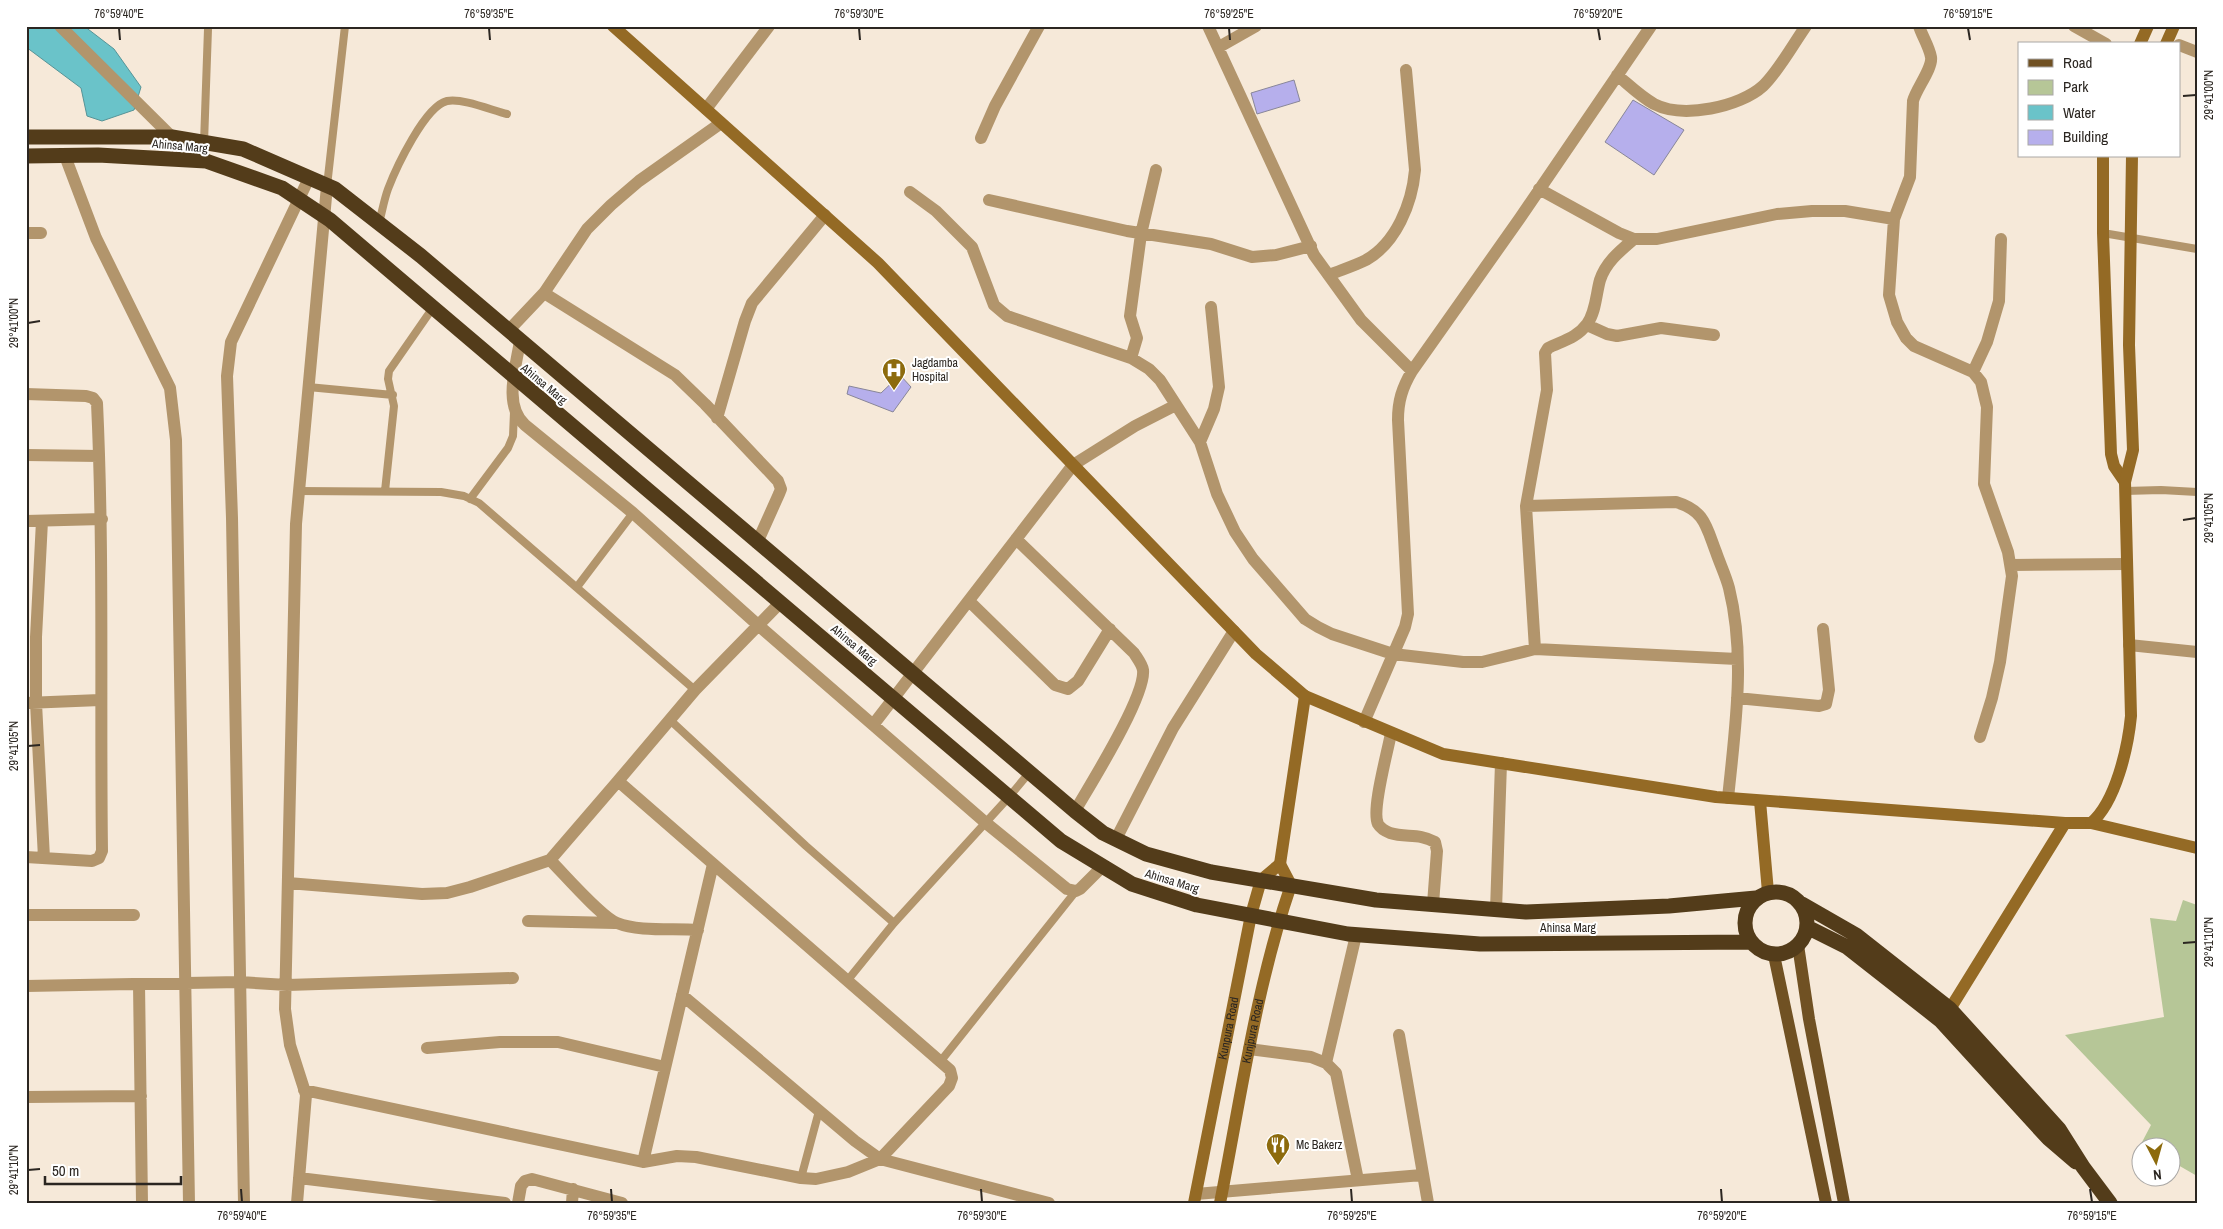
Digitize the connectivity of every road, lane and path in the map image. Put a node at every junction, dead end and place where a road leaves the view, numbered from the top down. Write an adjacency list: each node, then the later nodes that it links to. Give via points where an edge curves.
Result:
1 (60, 26): 27 (street)
2 (345, 26): 36 (lane)
3 (614, 26): 23 (street)
4 (769, 26): 23 (street)
5 (1039, 26): 28 (street)
6 (1208, 26): 18 (street)
7 (1256, 26): 18 (street)
8 (1651, 26): 22 (street)
9 (1806, 26): 22 (street, via 1766,84 1739,101 1716,107 1669,109 1637,93)
10 (1919, 26): 43 (street, via 1931,64 1913,101 1910,177)
11 (2074, 26): 15 (street)
12 (2148, 26): 16 (street)
13 (2174, 26): 17 (street)
14 (208, 29): 29 (lane)
15 (2102, 42)
16 (2141, 42)
17 (2172, 42)
18 (1219, 47): 52 (street)
19 (2180, 47): 20 (street)
20 (2197, 52)
21 (1406, 70): 54 (street, via 1415,170 1408,205 1395,232 1382,249)
22 (1617, 76): 37 (street)
23 (706, 109): 25 (street)
24 (508, 114): 44 (lane, via 456,100 438,105 428,115 395,171)
25 (721, 123): 42 (street); 55 (street, via 611,205 587,230)
26 (26, 137): 27 (highway, Ahinsa Marg)
27 (172, 137): 29 (highway, Ahinsa Marg)
28 (981, 138)
29 (204, 142): 35 (highway, Ahinsa Marg, via 243,148)
30 (26, 156): 31 (highway, Ahinsa Marg)
31 (65, 156): 39 (highway, Ahinsa Marg, via 206,161 282,188); 157 (street, via 96,238 170,388 176,440)
32 (2103, 158): 47 (street)
33 (2132, 158): 49 (street)
34 (1156, 170): 48 (street)
35 (309, 178): 36 (highway, Ahinsa Marg); 39 (street)
36 (327, 186): 41 (street); 44 (highway, Ahinsa Marg)
37 (1539, 190): 50 (street); 62 (street)
38 (910, 192): 61 (street, via 936,211 972,247 994,305 1007,316)
39 (300, 200): 41 (highway, Ahinsa Marg); 156 (street, via 231,342 227,376)
40 (989, 200): 48 (street)
41 (323, 215): 57 (highway, Ahinsa Marg); 65 (street)
42 (825, 215): 70 (street, via 752,303); 74 (street, via 878,264)
43 (1894, 219): 50 (street, via 1845,211 1812,211 1777,214 1665,238); 63 (street, via 1889,294 1901,331 1914,346)
44 (379, 223): 60 (highway, Ahinsa Marg)
45 (26, 233): 46 (street)
46 (41, 233)
47 (2103, 233): 49 (lane); 75 (street, via 2111,454)
48 (1141, 234): 52 (street, via 1210,244 1258,258); 61 (street, via 1130,316 1137,342)
49 (2129, 238): 53 (lane); 75 (street, via 2129,345 2134,450)
50 (1634, 239): 58 (street, via 1614,256 1605,269)
51 (2001, 239): 63 (street, via 1999,301)
52 (1311, 246): 54 (street)
53 (2197, 249)
54 (1329, 275): 62 (street, via 1362,320)
55 (544, 292): 60 (street); 70 (street, via 675,375)
56 (1211, 307): 71 (street, via 1219,387)
57 (432, 309): 64 (highway, Ahinsa Marg); 67 (lane, via 392,364 388,379)
58 (1587, 325): 59 (street, via 1617,336 1661,328); 80 (street, via 1545,353 1547,390)
59 (1714, 335)
60 (514, 336): 64 (street); 86 (highway, Ahinsa Marg)
61 (1131, 358): 68 (street, via 1160,380)
62 (1412, 371): 100 (street, via 1398,402 1408,614)
63 (1974, 372): 88 (street, via 1981,382 1987,408 1984,484)
64 (514, 378): 69 (street); 91 (highway, Ahinsa Marg)
65 (308, 387): 67 (lane); 76 (street)
66 (26, 394): 73 (street, via 93,398 97,403)
67 (393, 395): 77 (lane)
68 (1176, 405): 71 (street); 74 (street)
69 (514, 410): 79 (lane, via 513,436 508,448); 81 (street, via 525,425)
70 (717, 418): 86 (street, via 778,481 781,489)
71 (1200, 442): 100 (street, via 1217,494 1235,532 1305,619 1332,634)
72 (26, 455): 73 (street)
73 (99, 456): 82 (street)
74 (1073, 464): 85 (street); 95 (street)
75 (2125, 487): 78 (lane); 87 (street)
76 (299, 491): 77 (lane); 134 (street)
77 (385, 491): 79 (lane, via 441,492)
78 (2197, 492)
79 (470, 499): 89 (lane)
80 (1526, 506): 98 (street); 101 (street, via 1676,502 1698,512 1729,587)
81 (632, 513): 89 (lane); 92 (street)
82 (102, 519): 84 (street); 107 (street)
83 (26, 521): 84 (street)
84 (42, 521): 96 (street)
85 (1016, 539): 90 (street); 93 (street)
86 (756, 543): 102 (highway, Ahinsa Marg)
87 (2127, 564): 88 (street); 97 (street)
88 (2010, 565): 113 (street, via 2012,576 2000,662)
89 (577, 588): 103 (lane)
90 (968, 601): 93 (street, via 1055,685 1068,689 1078,680); 102 (street)
91 (780, 603): 92 (street); 106 (highway, Ahinsa Marg)
92 (758, 626): 103 (street); 111 (street)
93 (1110, 629): 121 (street, via 1134,653 1143,668 1143,680 1108,754)
94 (1822, 629): 105 (street, via 1829,690 1826,704)
95 (1234, 631): 104 (street); 125 (street, via 1173,728)
96 (31, 637): 108 (street)
97 (2129, 644): 99 (street); 124 (street, via 2131,716 2123,764 2107,800)
98 (1535, 649): 100 (street, via 1482,662); 101 (street)
99 (2197, 652)
100 (1393, 654): 110 (street)
101 (1737, 659): 105 (street)
102 (912, 675): 106 (street); 116 (highway, Ahinsa Marg)
103 (695, 690): 109 (street)
104 (1305, 696): 110 (street); 131 (street)
105 (1737, 698): 119 (street)
106 (893, 699): 111 (street); 118 (highway, Ahinsa Marg)
107 (100, 700): 108 (street); 128 (street, via 102,851 99,858 92,861)
108 (31, 703): 114 (street)
109 (670, 720): 117 (street); 147 (lane)
110 (1364, 722): 112 (street)
111 (873, 725): 122 (street)
112 (1391, 733): 115 (street, via 1442,754); 138 (street, via 1376,806 1377,819 1382,830 1426,836 1435,842)
113 (1980, 737)
114 (32, 761): 128 (street)
115 (1501, 763): 119 (street); 140 (street)
116 (1029, 773): 118 (lane); 121 (highway, Ahinsa Marg)
117 (618, 781): 129 (street); 130 (street)
118 (1010, 797): 122 (lane); 132 (highway, Ahinsa Marg, via 1062,841)
119 (1728, 798): 120 (street)
120 (1760, 800): 123 (street); 137 (street)
121 (1075, 812): 125 (highway, Ahinsa Marg)
122 (986, 823): 136 (street, via 1067,889); 147 (lane)
123 (2065, 823): 124 (street); 162 (street)
124 (2091, 823): 126 (street)
125 (1116, 839): 133 (highway, Ahinsa Marg, via 1156,857 1211,872)
126 (2197, 848)
127 (26, 857): 128 (street)
128 (44, 858)
129 (550, 860): 134 (street, via 447,893 422,894); 146 (street)
130 (712, 864): 149 (street); 155 (street)
131 (1280, 864): 133 (street); 135 (street)
132 (1103, 866): 136 (street); 143 (highway, Ahinsa Marg, via 1132,884 1197,905)
133 (1261, 880): 135 (highway, Ahinsa Marg); 143 (street, Kunpura Road)
134 (288, 883): 159 (street)
135 (1291, 886): 138 (highway, Ahinsa Marg, via 1376,900); 145 (street, Kunjpura Road)
136 (1076, 891): 166 (lane)
137 (1762, 895): 139 (highway, via 1780,891 1792,895); 140 (highway, Ahinsa Marg, via 1669,906 1526,912); 151 (highway, via 1748,907 1744,918)
138 (1433, 904): 140 (highway, Ahinsa Marg)
139 (1802, 904): 148 (highway); 162 (highway, via 1856,935)
140 (1496, 910)
141 (26, 915): 142 (street)
142 (134, 915)
143 (1251, 915): 145 (highway, Ahinsa Marg); 181 (street, Kunpura Road)
144 (528, 921): 146 (street)
145 (1279, 921): 150 (highway, Ahinsa Marg); 165 (street, Kunjpura Road)
146 (615, 923): 149 (street, via 632,927)
147 (894, 923): 155 (lane)
148 (1808, 927): 152 (highway); 162 (highway, via 1847,948)
149 (698, 930): 161 (street)
150 (1356, 935): 151 (highway, Ahinsa Marg, via 1480,944); 167 (street)
151 (1750, 942): 153 (highway, via 1758,949)
152 (1798, 945): 153 (highway, via 1790,951); 182 (main road)
153 (1774, 954): 194 (main road)
154 (513, 978): 159 (street)
155 (847, 981): 166 (street)
156 (240, 982): 157 (street); 159 (street); 186 (street)
157 (186, 983): 158 (street); 185 (street)
158 (139, 984): 160 (street); 171 (street)
159 (287, 985): 169 (street, via 285,1022)
160 (26, 986)
161 (682, 995): 168 (street); 172 (street)
162 (1945, 1014): 183 (highway, via 2059,1129)
163 (1399, 1035): 175 (street)
164 (427, 1048): 168 (street, via 500,1042 558,1042)
165 (1250, 1049): 167 (street, via 1311,1057); 180 (street, Kunjpura Road)
166 (940, 1062): 173 (street, via 950,1070 949,1086)
167 (1326, 1063): 178 (street, via 1336,1073 1341,1090)
168 (665, 1067): 174 (street)
169 (304, 1090): 174 (street); 176 (street)
170 (26, 1096): 171 (street)
171 (141, 1096): 184 (street)
172 (819, 1111): 173 (street); 177 (lane)
173 (880, 1159): 177 (street, via 831,1177); 192 (street)
174 (643, 1162): 177 (street, via 677,1156 696,1157)
175 (1422, 1175): 178 (street); 193 (street)
176 (299, 1178): 187 (street); 188 (street)
177 (801, 1178)
178 (1358, 1180): 180 (street)
179 (573, 1189): 189 (street, via 532,1179 524,1181); 190 (street); 191 (street)
180 (1221, 1197): 181 (street)
181 (1195, 1199)
182 (1844, 1202): 194 (main road)
183 (2108, 1202)
184 (142, 1203)
185 (189, 1203)
186 (244, 1203)
187 (297, 1203)
188 (505, 1203)
189 (518, 1203)
190 (572, 1203)
191 (622, 1203)
192 (1049, 1203)
193 (1428, 1203)
194 (1827, 1203)

